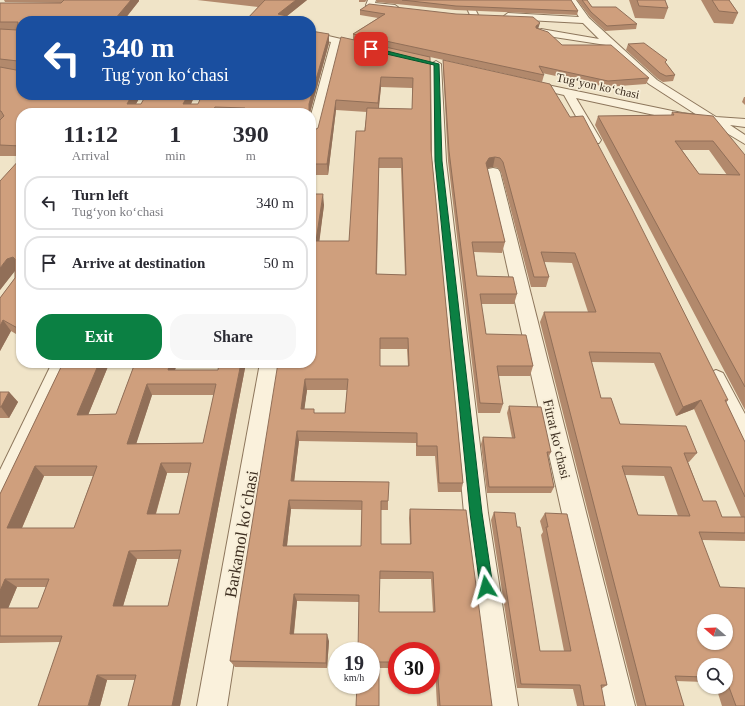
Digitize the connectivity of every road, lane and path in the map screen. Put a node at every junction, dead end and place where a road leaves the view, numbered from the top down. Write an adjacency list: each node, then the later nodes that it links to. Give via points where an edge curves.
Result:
1 (372, 0): 4 (street, via 370,5)
2 (467, 0): 5 (street, via 477,16)
3 (572, 0): 7 (street)
4 (404, 9)
5 (462, 15)
6 (497, 16): 7 (street)
7 (586, 20): 11 (street)
8 (541, 32): 11 (street)
9 (316, 36): 10 (street)
10 (336, 41): 12 (street); 16 (street)
11 (609, 43): 17 (street, via 653,82)
12 (378, 50)
13 (436, 64): 28 (street, via 438,161 476,513)
14 (514, 81): 15 (street, Tugʻyon koʻchasi)
15 (568, 93): 17 (street, Tugʻyon koʻchasi, via 664,114); 20 (street)
16 (316, 119)
17 (717, 121): 18 (street, Tugʻyon koʻchasi); 19 (street)
18 (745, 123)
19 (737, 144)
20 (602, 154)
21 (493, 172): 29 (street, Fitrat koʻchasi)
22 (709, 364): 25 (street)
23 (60, 368): 26 (street)
24 (269, 368): 27 (street, Barkamol koʻchasi)
25 (745, 435)
26 (0, 494)
27 (212, 706)
28 (503, 706)
29 (620, 706)

